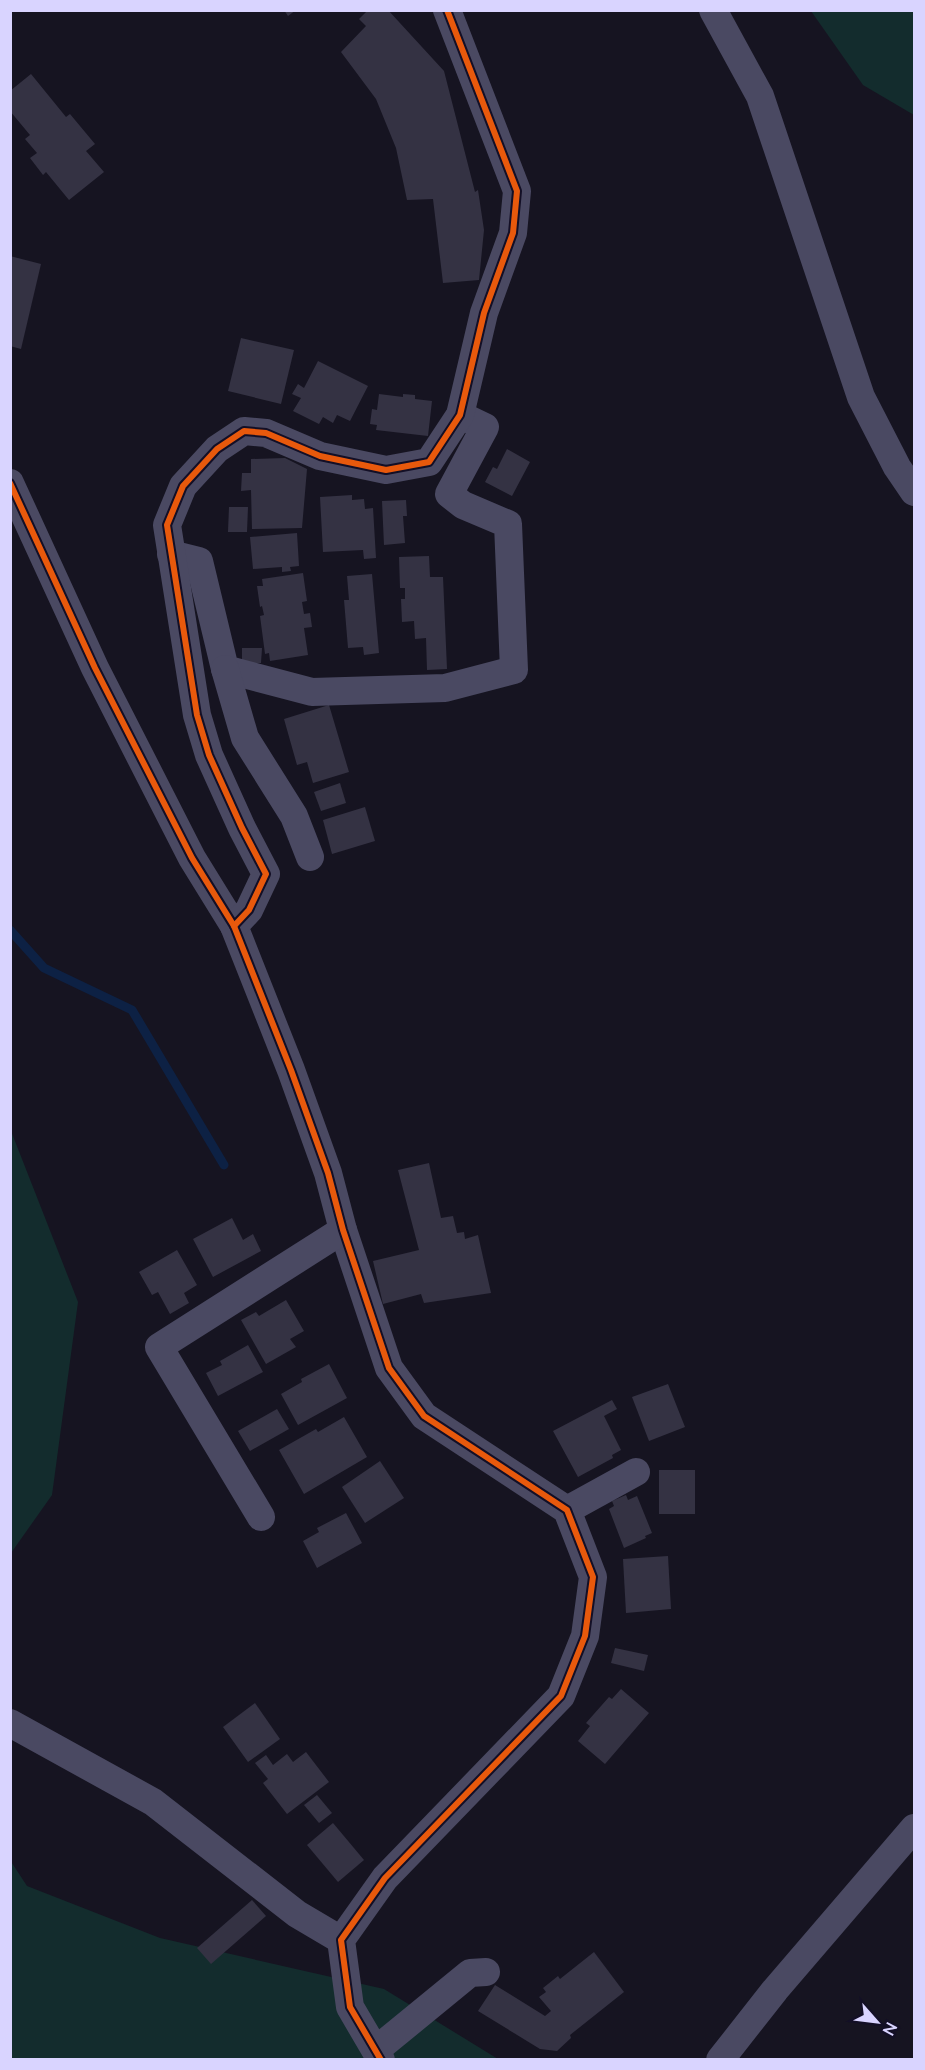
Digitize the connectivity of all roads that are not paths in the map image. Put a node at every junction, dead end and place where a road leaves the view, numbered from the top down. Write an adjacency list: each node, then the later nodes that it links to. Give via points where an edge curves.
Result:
1 (713, 10): 5 (street, via 760,96 861,397 897,467)
2 (445, 12): 3 (street, via 517,191 513,233 484,313)
3 (460, 415): 6 (street, via 429,462 386,470 320,456 266,434 244,431 217,449 183,486 167,525); 7 (street, via 485,427 449,494 464,505 508,524 514,670 445,688 312,692)
4 (10, 483): 9 (street, via 95,668 192,858)
5 (915, 492)
6 (171, 554): 7 (street, via 199,561); 9 (street, via 197,715 209,755 266,874 249,910)
7 (225, 669): 8 (street, via 245,738 294,816)
8 (310, 857)
9 (234, 926): 10 (street, via 295,1080 328,1173)
10 (343, 1230): 12 (street, via 389,1368 424,1416); 13 (street, via 159,1347)
11 (636, 1472): 12 (street)
12 (567, 1510): 16 (street, via 593,1577 585,1636 561,1696 385,1878)
13 (261, 1517)
14 (10, 1723): 16 (street, via 153,1802 297,1914)
15 (915, 1828): 19 (street)
16 (341, 1940): 18 (street, via 350,2007)
17 (486, 1972): 18 (street, via 470,1973)
18 (379, 2055)
19 (720, 2060)

